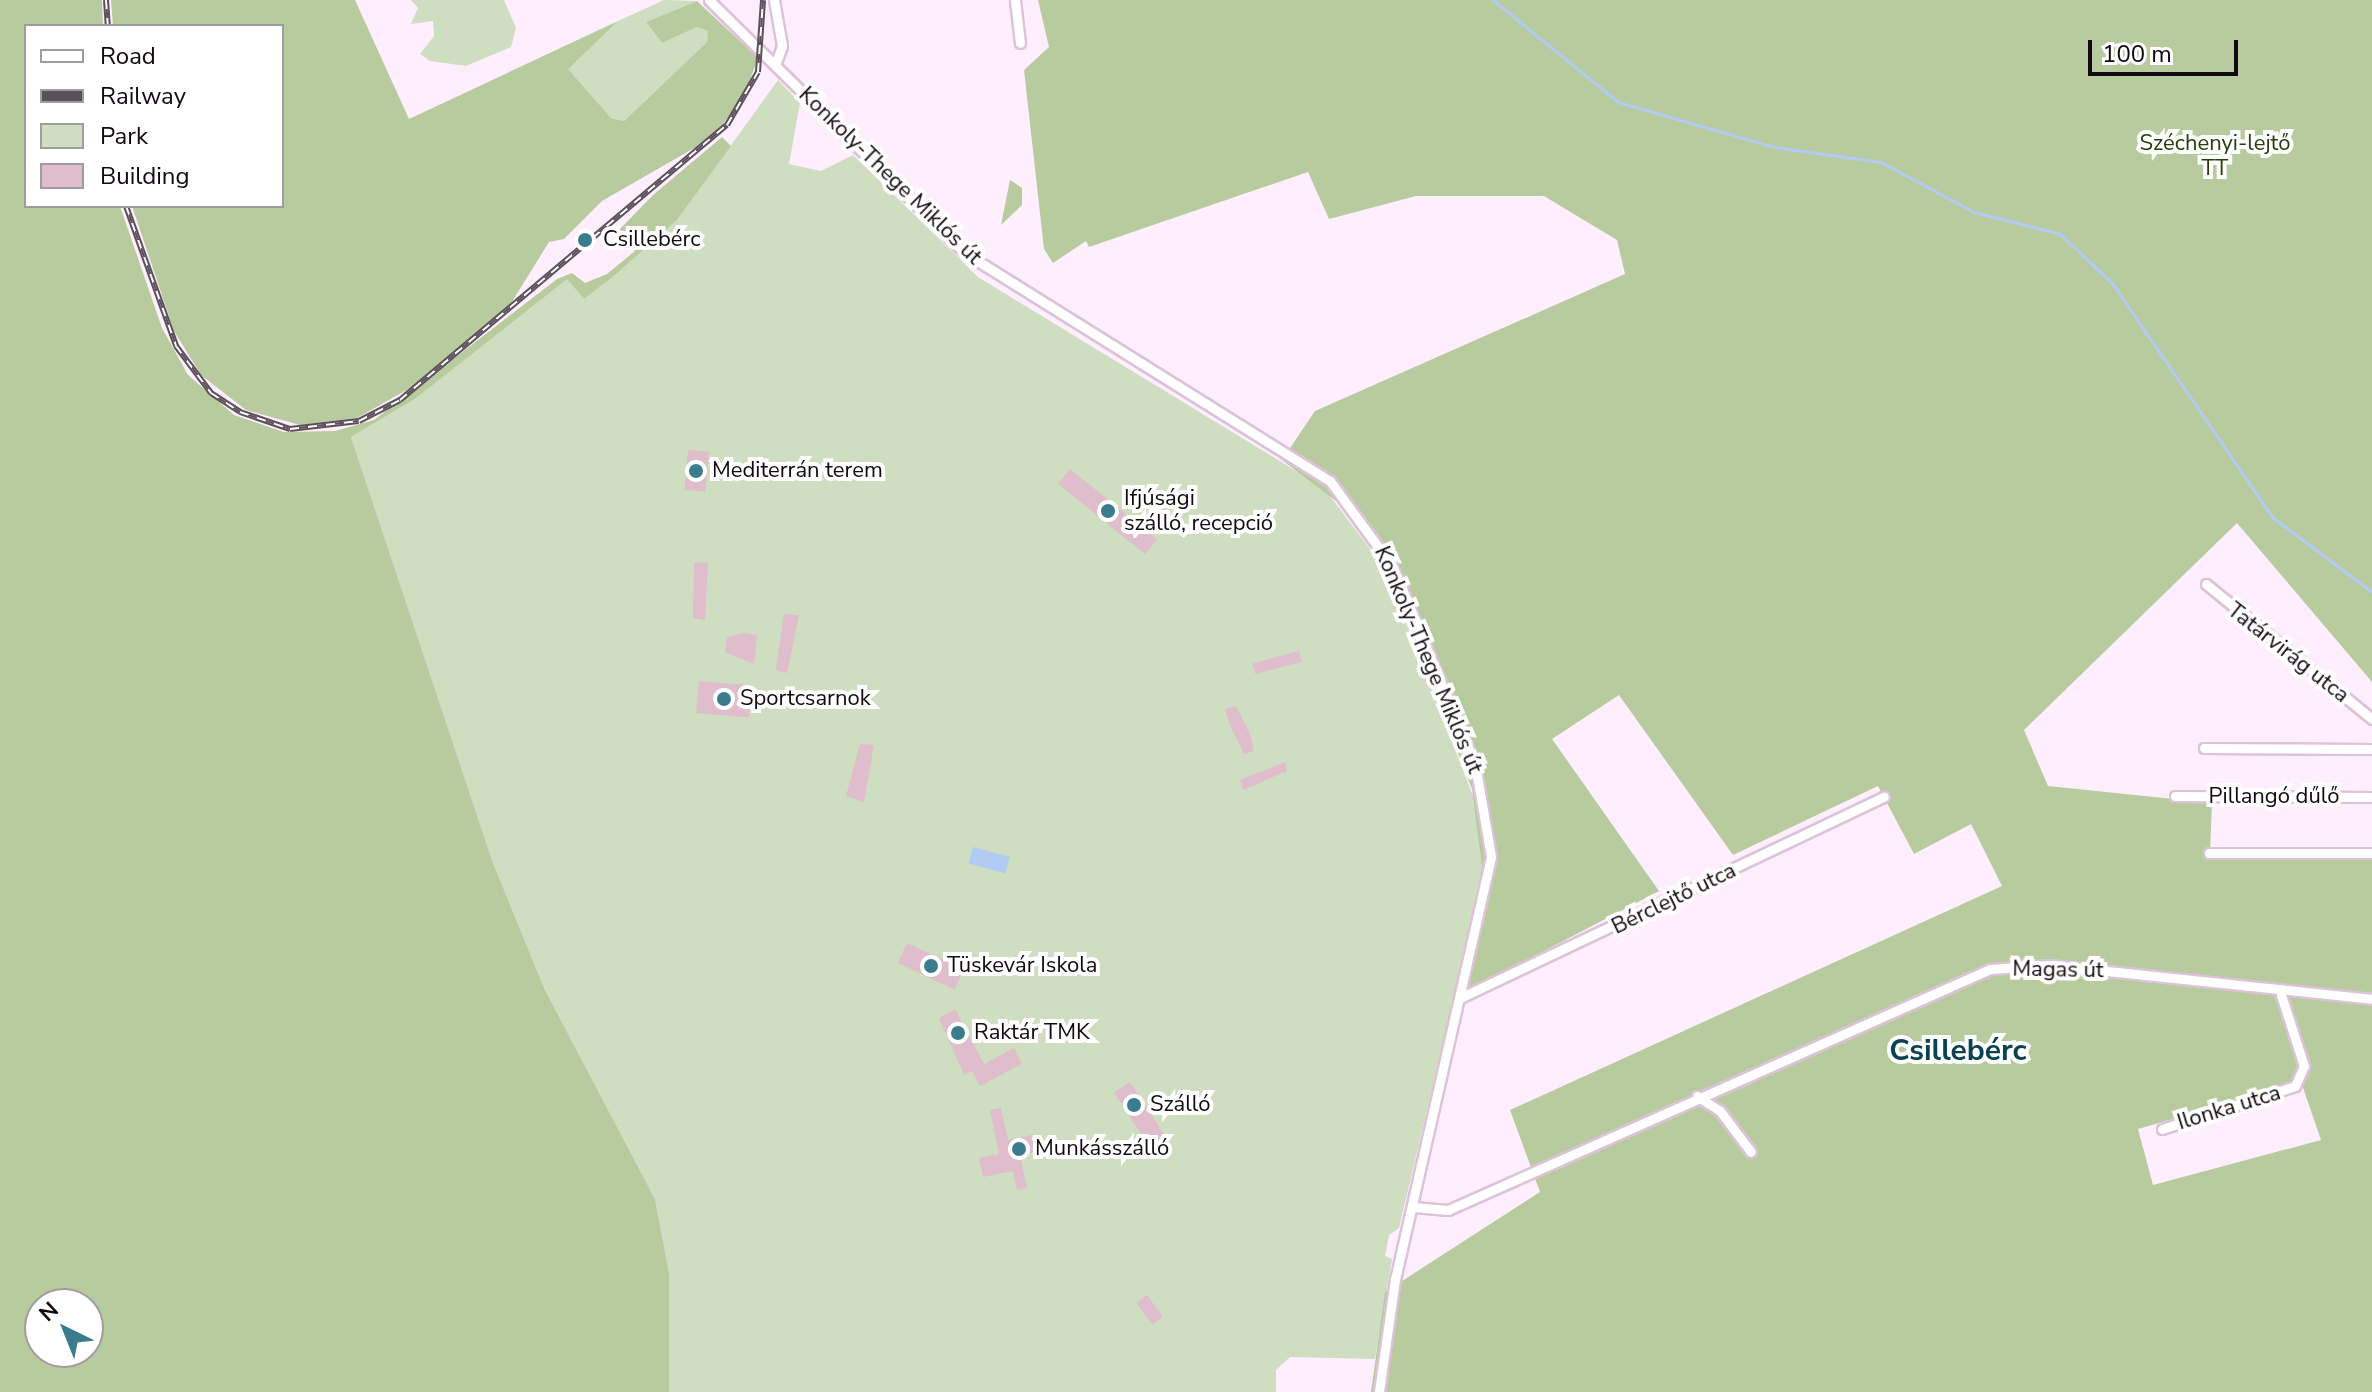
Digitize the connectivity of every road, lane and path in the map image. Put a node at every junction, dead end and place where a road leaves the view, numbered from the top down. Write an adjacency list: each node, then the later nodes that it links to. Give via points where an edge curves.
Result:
1 (709, 0): 5 (street, Konkoly-Thege Miklós út)
2 (774, 0): 5 (street, via 782,46)
3 (1015, 0): 4 (street)
4 (1020, 43)
5 (775, 65): 16 (street, Konkoly-Thege Miklós út, via 979,264 1310,467 1365,521 1405,594 1487,809 1489,885)
6 (2206, 584): 7 (street, Tatárvirág utca)
7 (2372, 719)
8 (2204, 748): 9 (street)
9 (2372, 749)
10 (2175, 796): 12 (street, Pillangó dűlő)
11 (1884, 797): 16 (street, Bérclejtő utca)
12 (2372, 797)
13 (2209, 853): 14 (street)
14 (2372, 853)
15 (2281, 995): 17 (street, Magas út); 18 (street, Magas út, via 2050,965 1990,969); 21 (street, Ilonka utca, via 2304,1066 2295,1086)
16 (1462, 997): 23 (street, Konkoly-Thege Miklós út)
17 (2372, 999)
18 (1719, 1086): 19 (street, Magas út); 20 (street)
19 (1697, 1096): 20 (street); 23 (street, Magas út, via 1448,1210)
20 (1715, 1107): 22 (street)
21 (2162, 1129)
22 (1751, 1152)
23 (1413, 1207): 24 (street, Konkoly-Thege Miklós út)
24 (1379, 1392)

